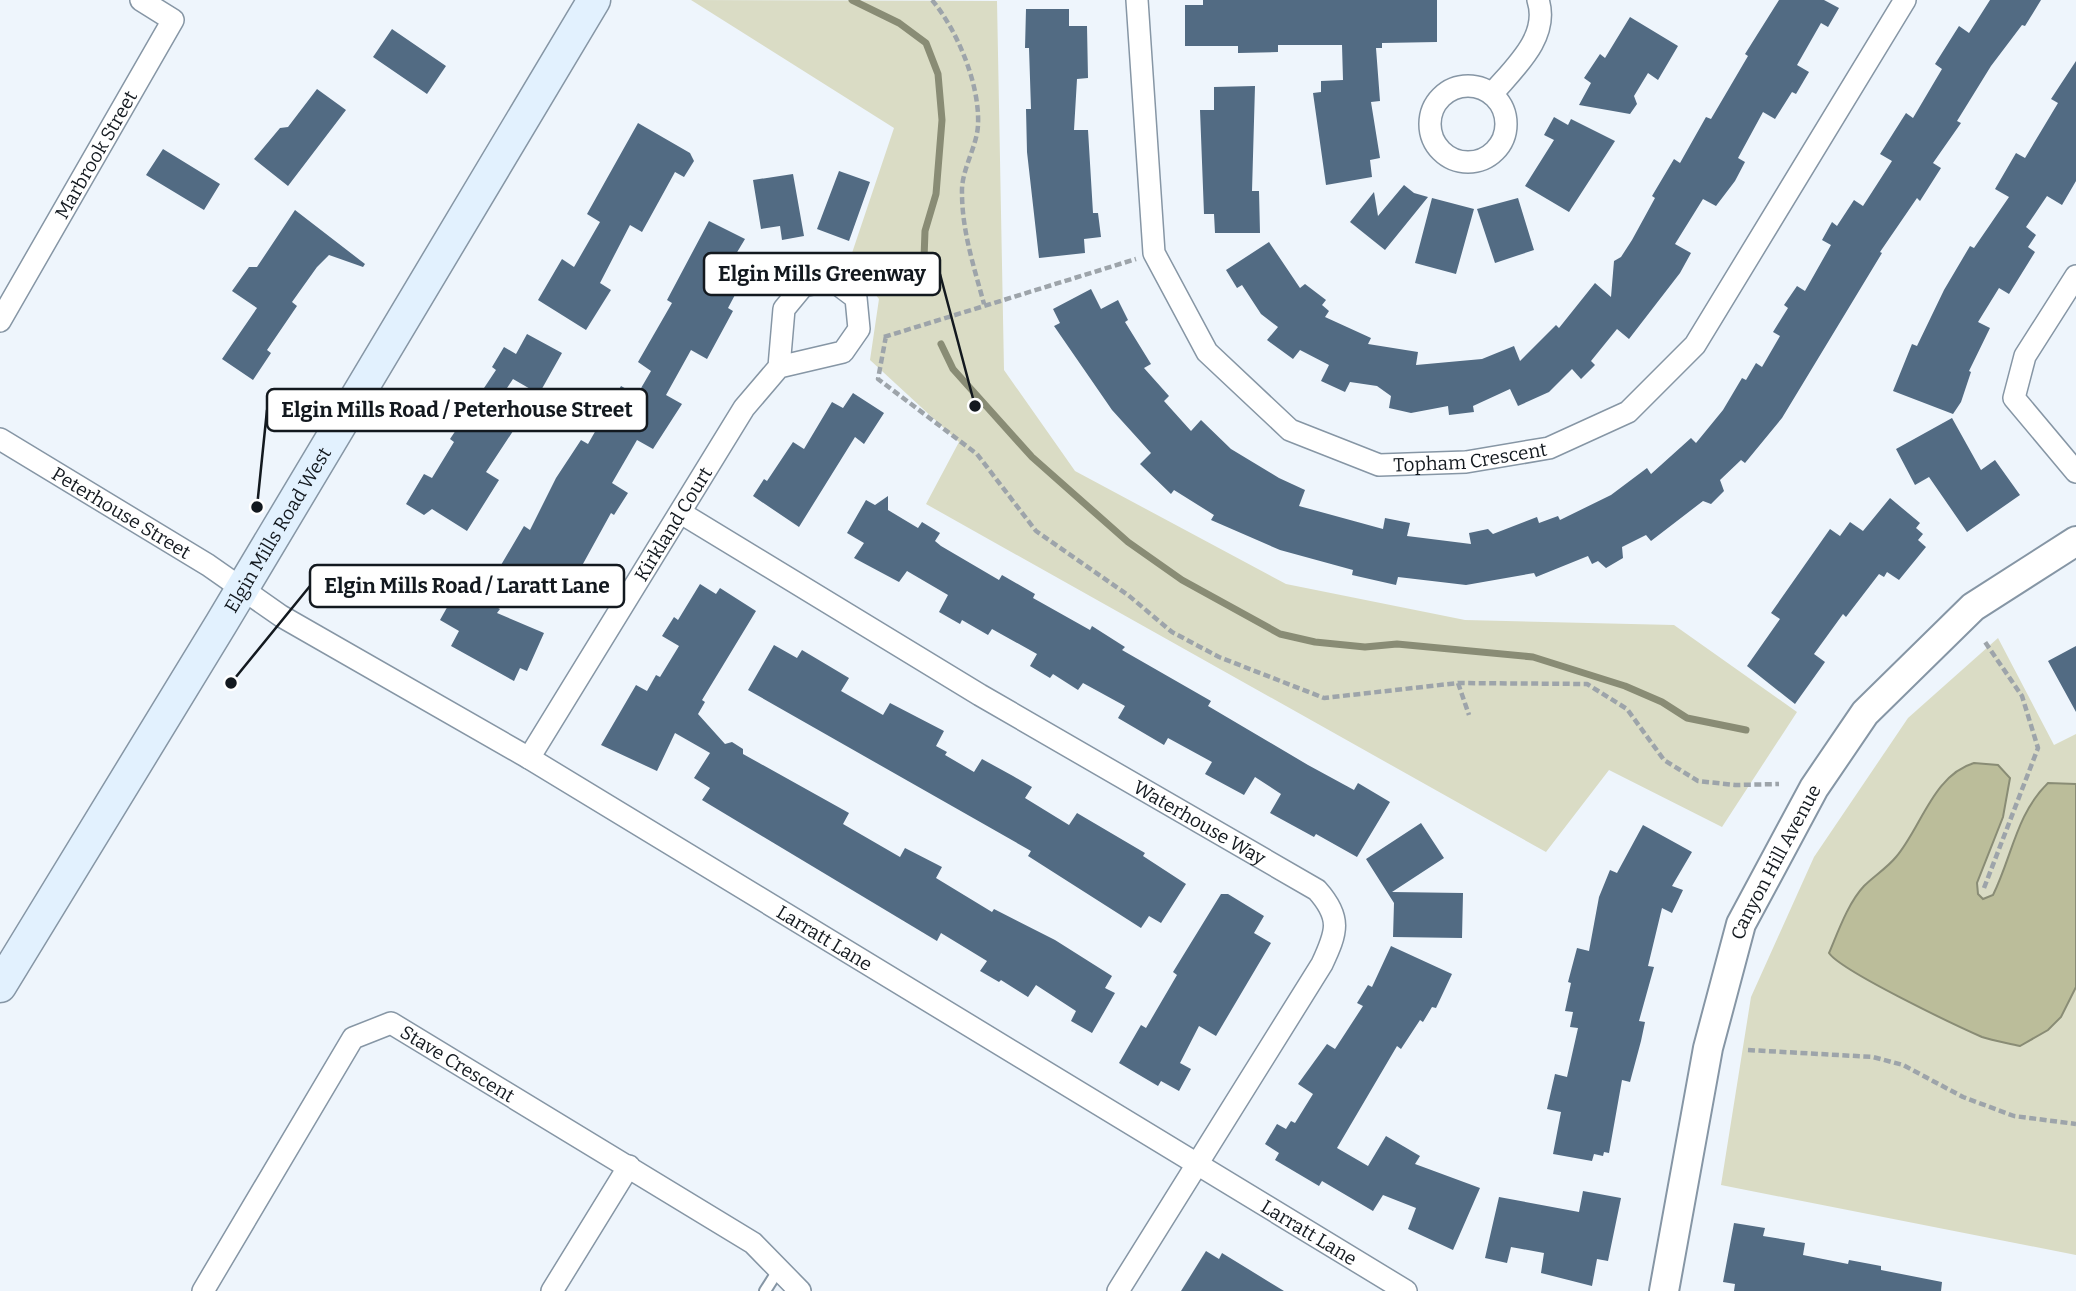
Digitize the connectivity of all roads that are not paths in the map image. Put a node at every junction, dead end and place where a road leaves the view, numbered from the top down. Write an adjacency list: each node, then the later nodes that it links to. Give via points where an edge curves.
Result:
1 (141, 0): 8 (street, Marbrook Street, via 173,20)
2 (594, 0): 14 (main road, Elgin Mills Road West)
3 (1137, 0): 5 (street, Topham Crescent, via 1154,253 1207,352 1290,430 1379,465 1466,462 1549,448 1628,412 1695,345)
4 (1538, 0): 6 (street, via 1542,12 1538,34)
5 (1905, 0)
6 (1492, 94)
7 (2076, 276): 11 (street, via 2025,356 2014,398)
8 (0, 321)
9 (779, 367): 9 (street, via 784,309 803,286 832,279 856,298 859,329 843,352); 12 (street, Kirkland Court, via 744,408)
10 (0, 439): 14 (street, Peterhouse Street)
11 (2076, 472)
12 (681, 513): 15 (street, Kirkland Court); 17 (street, Waterhouse Way, via 980,695 1317,890 1331,906 1336,933 1322,964)
13 (2076, 541): 26 (street, Canyon Hill Avenue, via 1973,607 1865,713 1814,788 1741,924 1708,1048)
14 (242, 587): 15 (street, Larratt Lane, via 281,615); 16 (main road, Elgin Mills Road West)
15 (529, 758): 17 (street, Larratt Lane)
16 (0, 986)
17 (1196, 1164): 24 (street, Waterhouse Way); 25 (street, Larratt Lane)
18 (629, 1166): 19 (street, Stave Crescent, via 753,1243); 20 (street, Stave Crescent, via 391,1023 353,1038); 21 (street)
19 (779, 1269): 22 (lane); 23 (street, Stave Crescent)
20 (203, 1291)
21 (552, 1291)
22 (765, 1291)
23 (800, 1291)
24 (1118, 1291)
25 (1406, 1291)
26 (1664, 1291)

